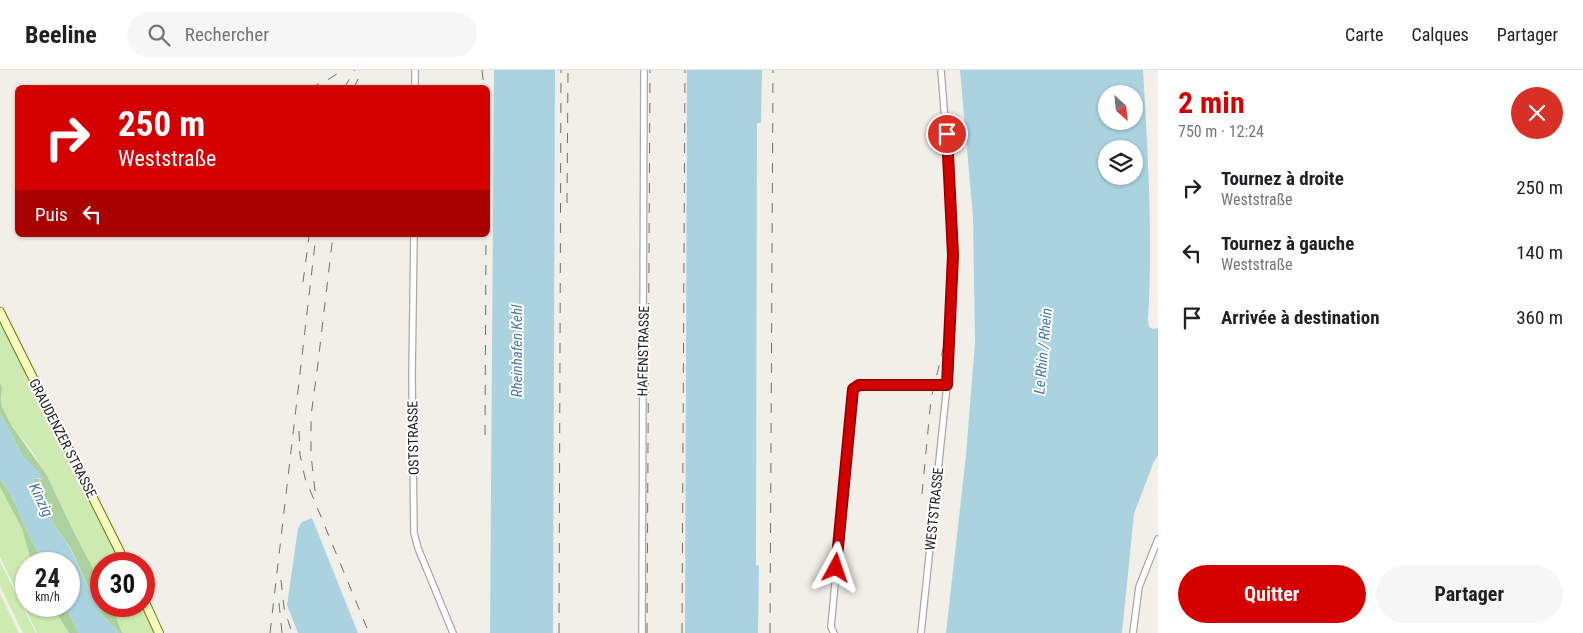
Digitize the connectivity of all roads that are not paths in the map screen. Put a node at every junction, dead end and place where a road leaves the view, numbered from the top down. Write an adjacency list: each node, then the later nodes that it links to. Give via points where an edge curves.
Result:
1 (415, 70): 4 (street)
2 (644, 70): 13 (street, HAFENSTRASSE)
3 (941, 70): 7 (street, WESTSTRASSE, via 953,255)
4 (416, 85)
5 (414, 237): 12 (street, OSTSTRASSE, via 414,532)
6 (0, 312): 9 (street, GRAUDENZER STRASSE)
7 (947, 385): 14 (street, via 859,385 853,389 831,627); 15 (street, WESTSTRASSE)
8 (1158, 539): 16 (street, via 1139,587)
9 (120, 552)
10 (152, 617): 11 (street)
11 (159, 633)
12 (452, 633)
13 (642, 633)
14 (834, 633)
15 (921, 633)
16 (1133, 633)

